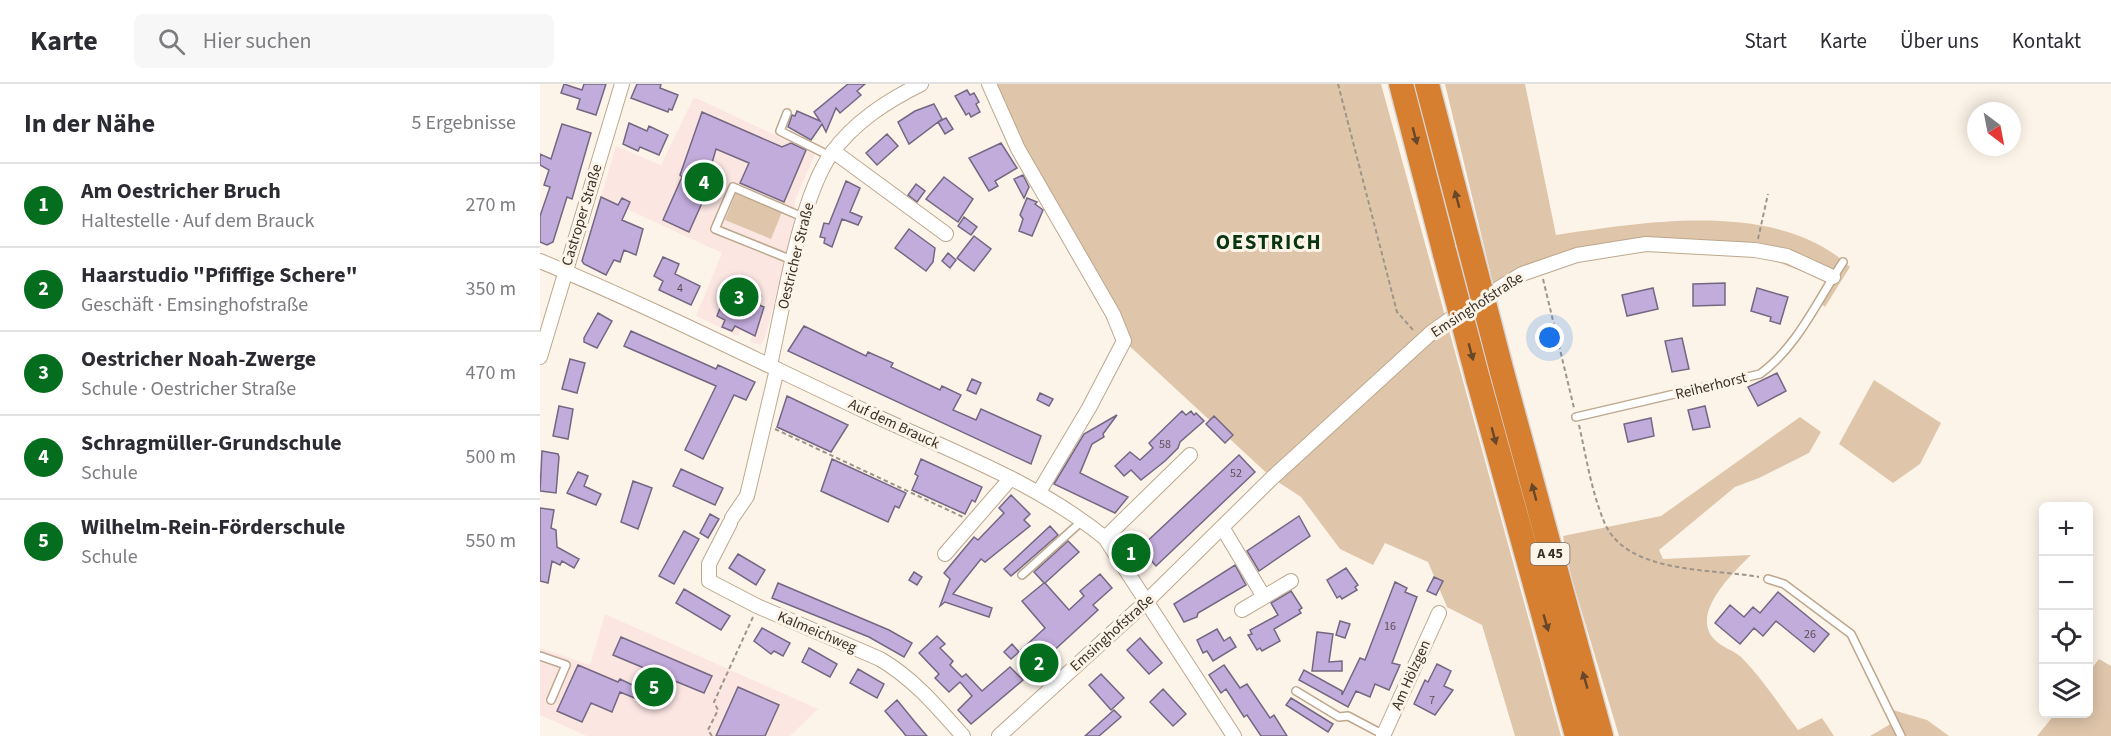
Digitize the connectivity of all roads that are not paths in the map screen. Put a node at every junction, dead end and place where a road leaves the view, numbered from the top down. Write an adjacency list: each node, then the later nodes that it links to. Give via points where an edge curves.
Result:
1 (622, 84): 13 (street, Castroper Straße)
2 (921, 84): 7 (street, Oestricher Straße, via 866,117)
3 (989, 84): 20 (street, via 1018,149 1113,314 1124,341)
4 (1401, 84): 39 (highway, A 45, one-way to 39, bridge)
5 (1427, 84): 40 (highway, A 45, one-way to 5, bridge)
6 (788, 113): 7 (lane, via 780,131)
7 (832, 153): 8 (street, Oestricher Straße, via 820,174); 9 (street)
8 (805, 218): 11 (street, Oestricher Straße); 11 (lane, via 733,187 715,229)
9 (946, 234)
10 (540, 261): 13 (street, Auf dem Brauck)
11 (794, 261): 16 (street, Oestricher Straße)
12 (1843, 262): 14 (lane, Reiherhorst)
13 (565, 271): 15 (street, Castroper Straße); 16 (street, Auf dem Brauck)
14 (1833, 277): 17 (lane, Reiherhorst, via 1798,335 1778,360 1760,374); 22 (street, Emsinghofstraße, via 1787,256 1755,250 1646,244 1577,255 1522,274 1422,341)
15 (541, 349)
16 (773, 367): 19 (street, Auf dem Brauck); 35 (street, Kalmeichweg, via 747,496 709,564 709,581 896,668)
17 (1576, 417)
18 (1190, 455): 23 (street)
19 (1011, 478): 20 (street, Auf dem Brauck); 24 (street)
20 (1039, 492): 21 (street, Auf dem Brauck)
21 (1082, 521): 23 (street, Auf dem Brauck); 25 (lane)
22 (1222, 526): 28 (street); 29 (street, Emsinghofstraße)
23 (1105, 537): 29 (street, Auf dem Brauck)
24 (945, 554)
25 (1022, 575)
26 (1768, 579): 41 (lane, via 1784,584 1851,634)
27 (1291, 581): 28 (street)
28 (1264, 597): 30 (street)
29 (1146, 602): 36 (street, Emsinghofstraße); 37 (street, Auf dem Brauck)
30 (1242, 610)
31 (1439, 614): 38 (street, Am Hölzgen)
32 (540, 656): 34 (lane, via 566,665)
33 (1296, 691): 38 (lane, via 1339,717 1348,716)
34 (552, 700)
35 (963, 736)
36 (999, 736)
37 (1234, 736)
38 (1384, 736)
39 (1577, 736)
40 (1601, 736)
41 (1901, 736)

